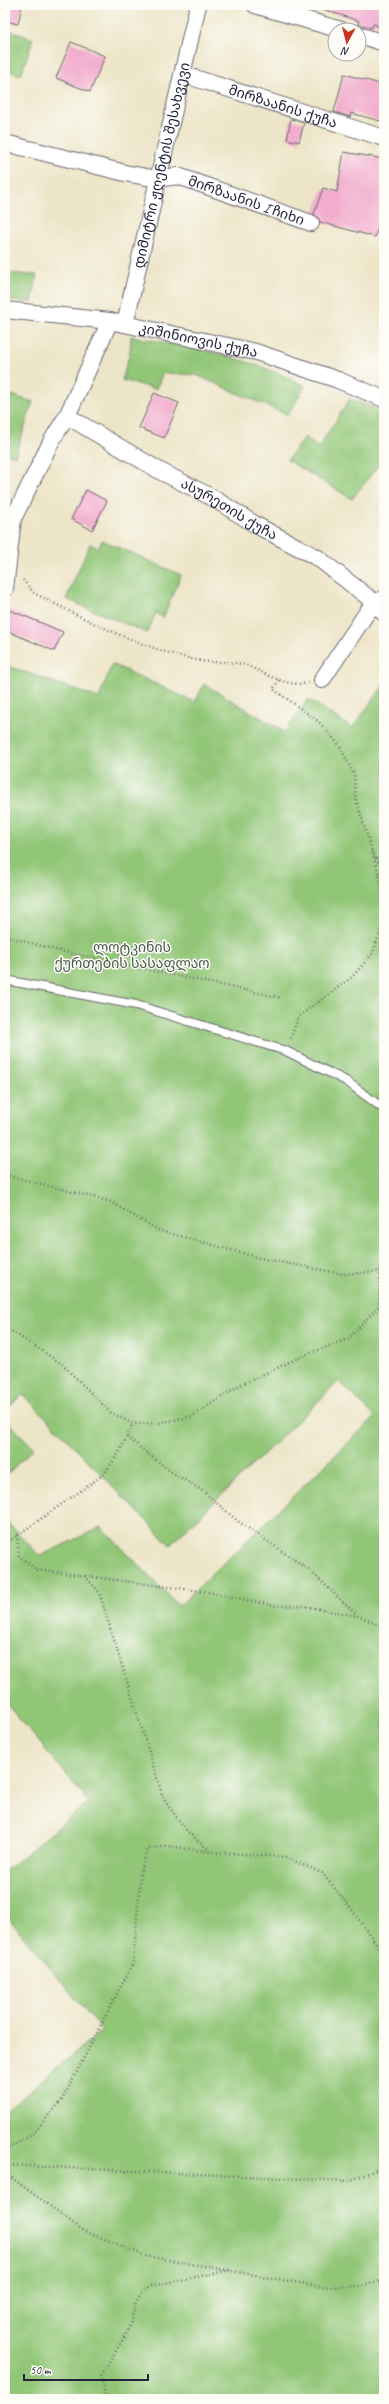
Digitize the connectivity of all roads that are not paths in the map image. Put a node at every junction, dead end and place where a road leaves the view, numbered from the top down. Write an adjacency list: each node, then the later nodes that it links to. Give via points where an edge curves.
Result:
1 (198, 5): 6 (street, დიმიტრი ჟღენტის შესახვევი)
2 (256, 5): 3 (street)
3 (327, 26)
4 (367, 38): 5 (street)
5 (384, 43)
6 (182, 74): 7 (street, მირზაანის ქუჩა); 9 (street, დიმიტრი ჟღენტის შესახვევი)
7 (384, 138)
8 (5, 143): 9 (street)
9 (157, 179): 10 (street, მირზაანის I ჩიხი, via 178,176); 12 (street, დიმიტრი ჟღენტის შესახვევი)
10 (311, 223)
11 (5, 310): 12 (street, კიშინიოვის ქუჩა)
12 (118, 323): 13 (street, კიშინიოვის ქუჩა, via 256,352); 14 (street, დიმიტრი ჟღენტის შესახვევი)
13 (384, 399)
14 (67, 416): 15 (street, დიმიტრი ჟღენტის შესახვევი); 17 (street, ასურეთის ქუჩა, via 160,471 318,558)
15 (9, 518): 16 (street, დიმიტრი ჟღენტის შესახვევი, via 9,564)
16 (5, 589)
17 (381, 605): 18 (street)
18 (322, 680)
19 (5, 980): 20 (lane, via 136,1005 286,1051 346,1081)
20 (384, 1109)

